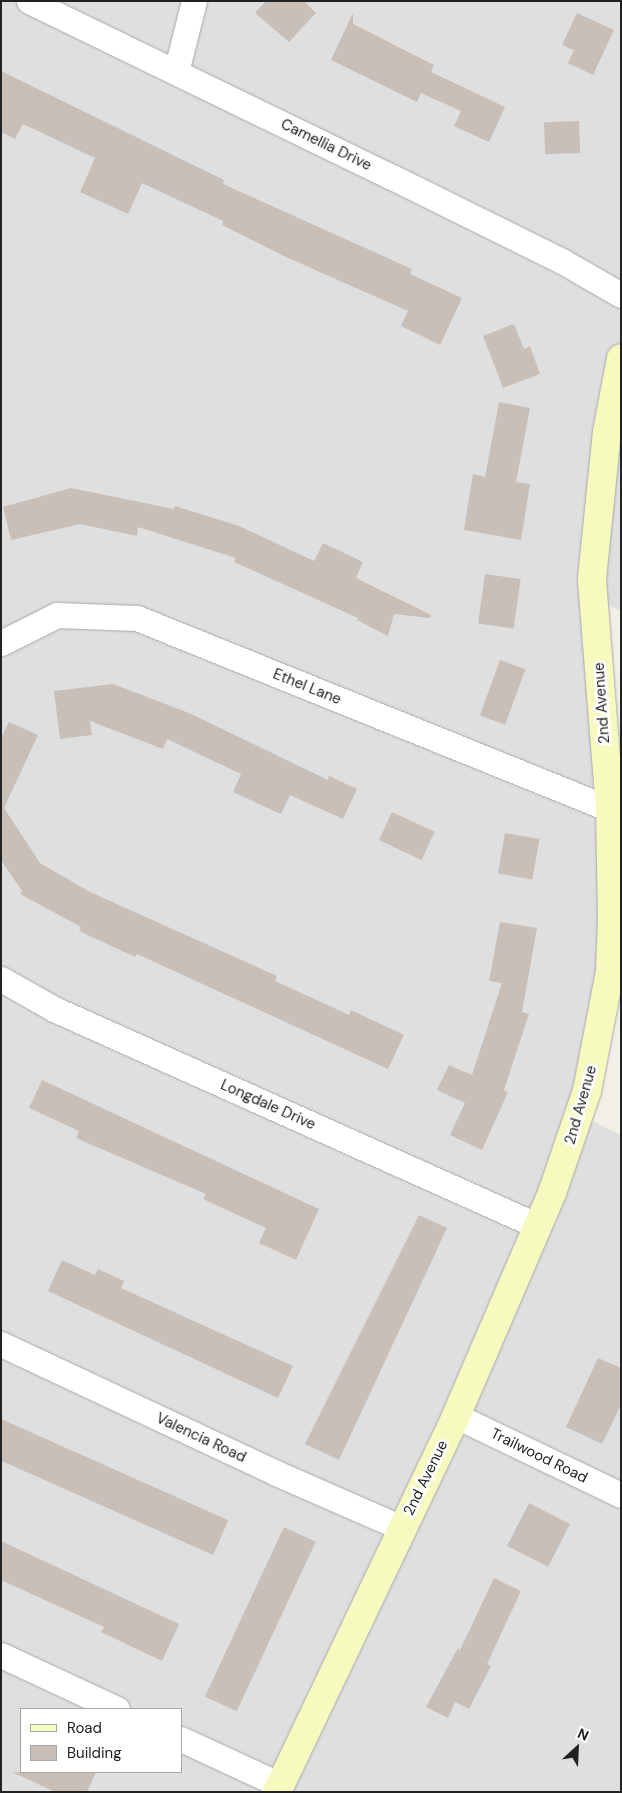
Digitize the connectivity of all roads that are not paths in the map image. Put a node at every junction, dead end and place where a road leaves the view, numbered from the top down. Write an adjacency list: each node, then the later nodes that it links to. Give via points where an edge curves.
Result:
1 (29, 1): 3 (street, Camellia Drive)
2 (194, 1): 3 (street)
3 (176, 72): 4 (street, Camellia Drive, via 553,256)
4 (621, 295)
5 (621, 358): 7 (street, 2nd Avenue, via 607,432 592,579)
6 (1, 643): 7 (street, Ethel Lane, via 57,615 137,618)
7 (610, 809): 9 (street, 2nd Avenue, via 612,920 610,971 603,1017 588,1091)
8 (1, 979): 9 (street, Longdale Drive, via 54,1009)
9 (538, 1226): 11 (street, 2nd Avenue)
10 (1, 1344): 13 (street, Valencia Road, via 276,1473)
11 (456, 1416): 12 (street, Trailwood Road); 13 (street, 2nd Avenue)
12 (621, 1495)
13 (402, 1528): 17 (street, 2nd Avenue)
14 (1, 1655): 15 (street)
15 (116, 1708)
16 (182, 1740): 17 (street)
17 (279, 1788)

